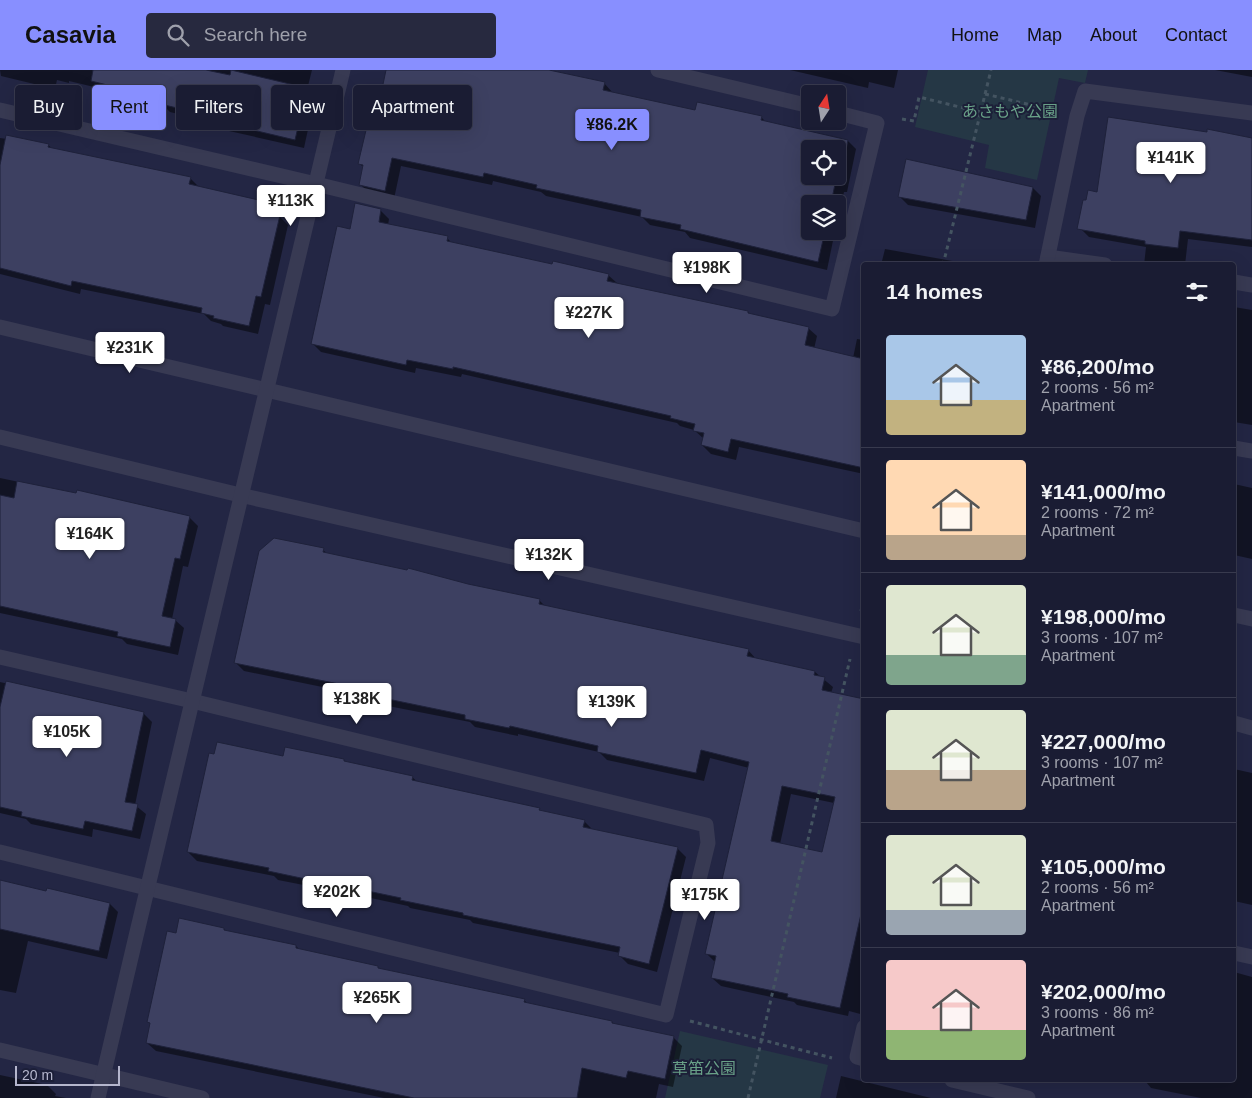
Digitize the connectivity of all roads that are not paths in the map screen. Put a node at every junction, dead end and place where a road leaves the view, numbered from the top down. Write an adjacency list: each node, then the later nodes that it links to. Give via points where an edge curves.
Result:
1 (343, 70): 7 (street)
2 (658, 70): 3 (street)
3 (801, 104)
4 (0, 110): 7 (street)
5 (1252, 113): 8 (street, via 1085,91)
6 (846, 115): 7 (street, via 877,122 832,309)
7 (316, 184): 13 (street)
8 (1047, 261): 9 (street)
9 (1062, 262)
10 (1236, 282): 11 (street)
11 (1252, 285)
12 (0, 327): 13 (street)
13 (267, 391): 17 (street); 18 (street)
14 (0, 437): 17 (street)
15 (1236, 448): 16 (street)
16 (1252, 451)
17 (240, 495): 21 (street); 23 (street)
18 (861, 530)
19 (1236, 615): 20 (street)
20 (1252, 619)
21 (859, 636)
22 (0, 657): 23 (street)
23 (192, 700): 27 (street); 27 (street, via 706,825 708,843 666,1015)
24 (1236, 724): 25 (street)
25 (1252, 728)
26 (0, 852): 27 (street)
27 (148, 887): 31 (street)
28 (1236, 954): 29 (street)
29 (1252, 958)
30 (0, 1050): 31 (street)
31 (104, 1074): 33 (street); 34 (street)
32 (960, 1082): 35 (street)
33 (98, 1098)
34 (202, 1098)
35 (1028, 1098)

